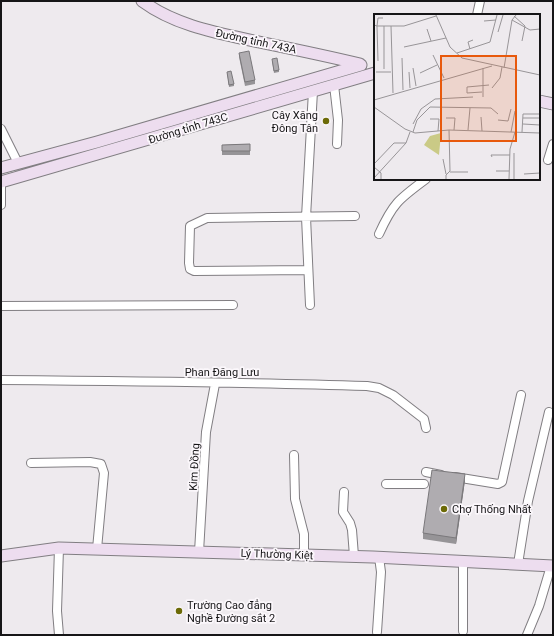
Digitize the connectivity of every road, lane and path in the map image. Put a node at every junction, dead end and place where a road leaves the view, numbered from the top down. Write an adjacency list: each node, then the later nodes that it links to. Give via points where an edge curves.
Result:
1 (142, 1): 4 (main road, Đường tỉnh 743A, via 156,11 186,24)
2 (480, 1): 3 (street)
3 (477, 14)
4 (327, 56): 5 (main road, Đường tỉnh 743A); 8 (main road)
5 (361, 65): 6 (main road, Đường tỉnh 743A); 8 (main road, Đường tỉnh 743C)
6 (374, 68)
7 (374, 73): 8 (main road, Đường tỉnh 743C)
8 (336, 80): 9 (main road, Đường tỉnh 743C); 13 (street); 16 (main road, Đường tỉnh 743C)
9 (312, 91): 19 (main road, Đường tỉnh 743C); 22 (street)
10 (540, 101): 11 (main road)
11 (553, 104)
12 (1, 130): 16 (street)
13 (337, 144)
14 (553, 144): 15 (street)
15 (548, 160)
16 (18, 163): 17 (main road, Đường tỉnh 743C)
17 (1, 168)
18 (425, 180): 23 (street, via 399,199)
19 (1, 182): 20 (street)
20 (1, 205)
21 (355, 216): 22 (street)
22 (306, 217): 24 (street); 24 (street, via 207,218 190,226 189,263 190,269 194,271)
23 (379, 234)
24 (307, 270): 26 (street)
25 (233, 304): 27 (street)
26 (310, 305)
27 (1, 306)
28 (1, 380): 29 (street, Phan Đăng Lưu)
29 (215, 384): 32 (street, Phan Đăng Lưu, via 269,383 379,388 424,419); 41 (street, Kim Đồng, via 206,432)
30 (521, 394): 35 (street, via 501,483)
31 (549, 412): 47 (street, via 528,501)
32 (426, 428)
33 (294, 454): 42 (street, via 295,499 304,534)
34 (31, 463): 40 (street, via 101,464 104,473)
35 (426, 472)
36 (386, 484): 37 (street)
37 (424, 484)
38 (344, 492): 44 (street, via 343,512 352,530)
39 (59, 548): 40 (main road, Lý Thường Kiệt); 43 (main road, Lý Thường Kiệt); 51 (street)
40 (97, 550): 41 (main road, Lý Thường Kiệt)
41 (199, 552): 42 (main road, Lý Thường Kiệt)
42 (304, 555): 44 (main road, Lý Thường Kiệt)
43 (1, 556)
44 (354, 556): 45 (main road, Lý Thường Kiệt)
45 (379, 557): 46 (main road, Lý Thường Kiệt); 50 (street, via 381,572)
46 (463, 561): 47 (main road, Lý Thường Kiệt); 49 (street)
47 (518, 564): 48 (main road, Lý Thường Kiệt)
48 (552, 566): 52 (street)
49 (463, 631)
50 (377, 632)
51 (59, 635)
52 (527, 635)

